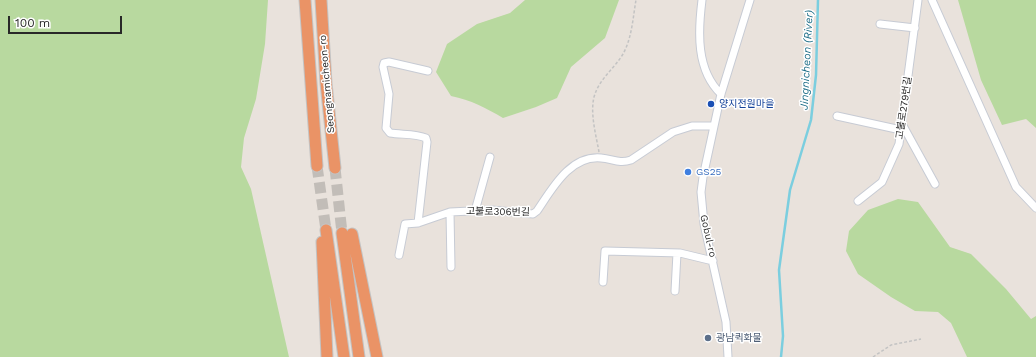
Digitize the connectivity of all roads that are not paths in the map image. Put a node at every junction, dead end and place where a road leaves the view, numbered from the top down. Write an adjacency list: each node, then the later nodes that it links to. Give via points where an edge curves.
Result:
1 (305, 0): 15 (highway, Seongnamicheon-ro)
2 (321, 0): 16 (highway, Seongnamicheon-ro)
3 (702, 0): 10 (street, via 699,41 702,56 706,73)
4 (750, 0): 10 (street, Gobul-ro)
5 (918, 0): 8 (street, 고불로279번길)
6 (932, 0): 19 (street, via 1016,187)
7 (880, 24): 8 (street)
8 (915, 28): 13 (street, 고불로279번길)
9 (428, 72): 22 (street, via 384,63 389,94 386,128 394,134 421,136 426,138 427,142)
10 (721, 94): 12 (street, Gobul-ro)
11 (837, 116): 13 (street)
12 (713, 126): 20 (street, 고불로306번길, via 692,126 673,132 624,162 600,158 581,162 559,178 533,214); 25 (street, Gobul-ro, via 701,192 704,224)
13 (902, 127): 17 (street); 18 (street, 고불로279번길, via 899,144 882,182)
14 (490, 157): 20 (street)
15 (317, 166)
16 (335, 168)
17 (935, 184)
18 (858, 201)
19 (1036, 208)
20 (475, 211): 21 (street, 고불로306번길)
21 (450, 212): 22 (street, 고불로306번길); 26 (street)
22 (418, 223): 24 (street, 고불로306번길, via 406,224)
23 (677, 253): 25 (street); 27 (street, via 605,252); 28 (street)
24 (399, 255)
25 (713, 261): 33 (street, Gobul-ro, via 726,322)
26 (451, 267)
27 (603, 282)
28 (675, 291)
29 (327, 357): 30 (highway, via 324,229)
30 (344, 357)
31 (359, 357): 32 (highway, via 347,234)
32 (377, 357)
33 (728, 357)

